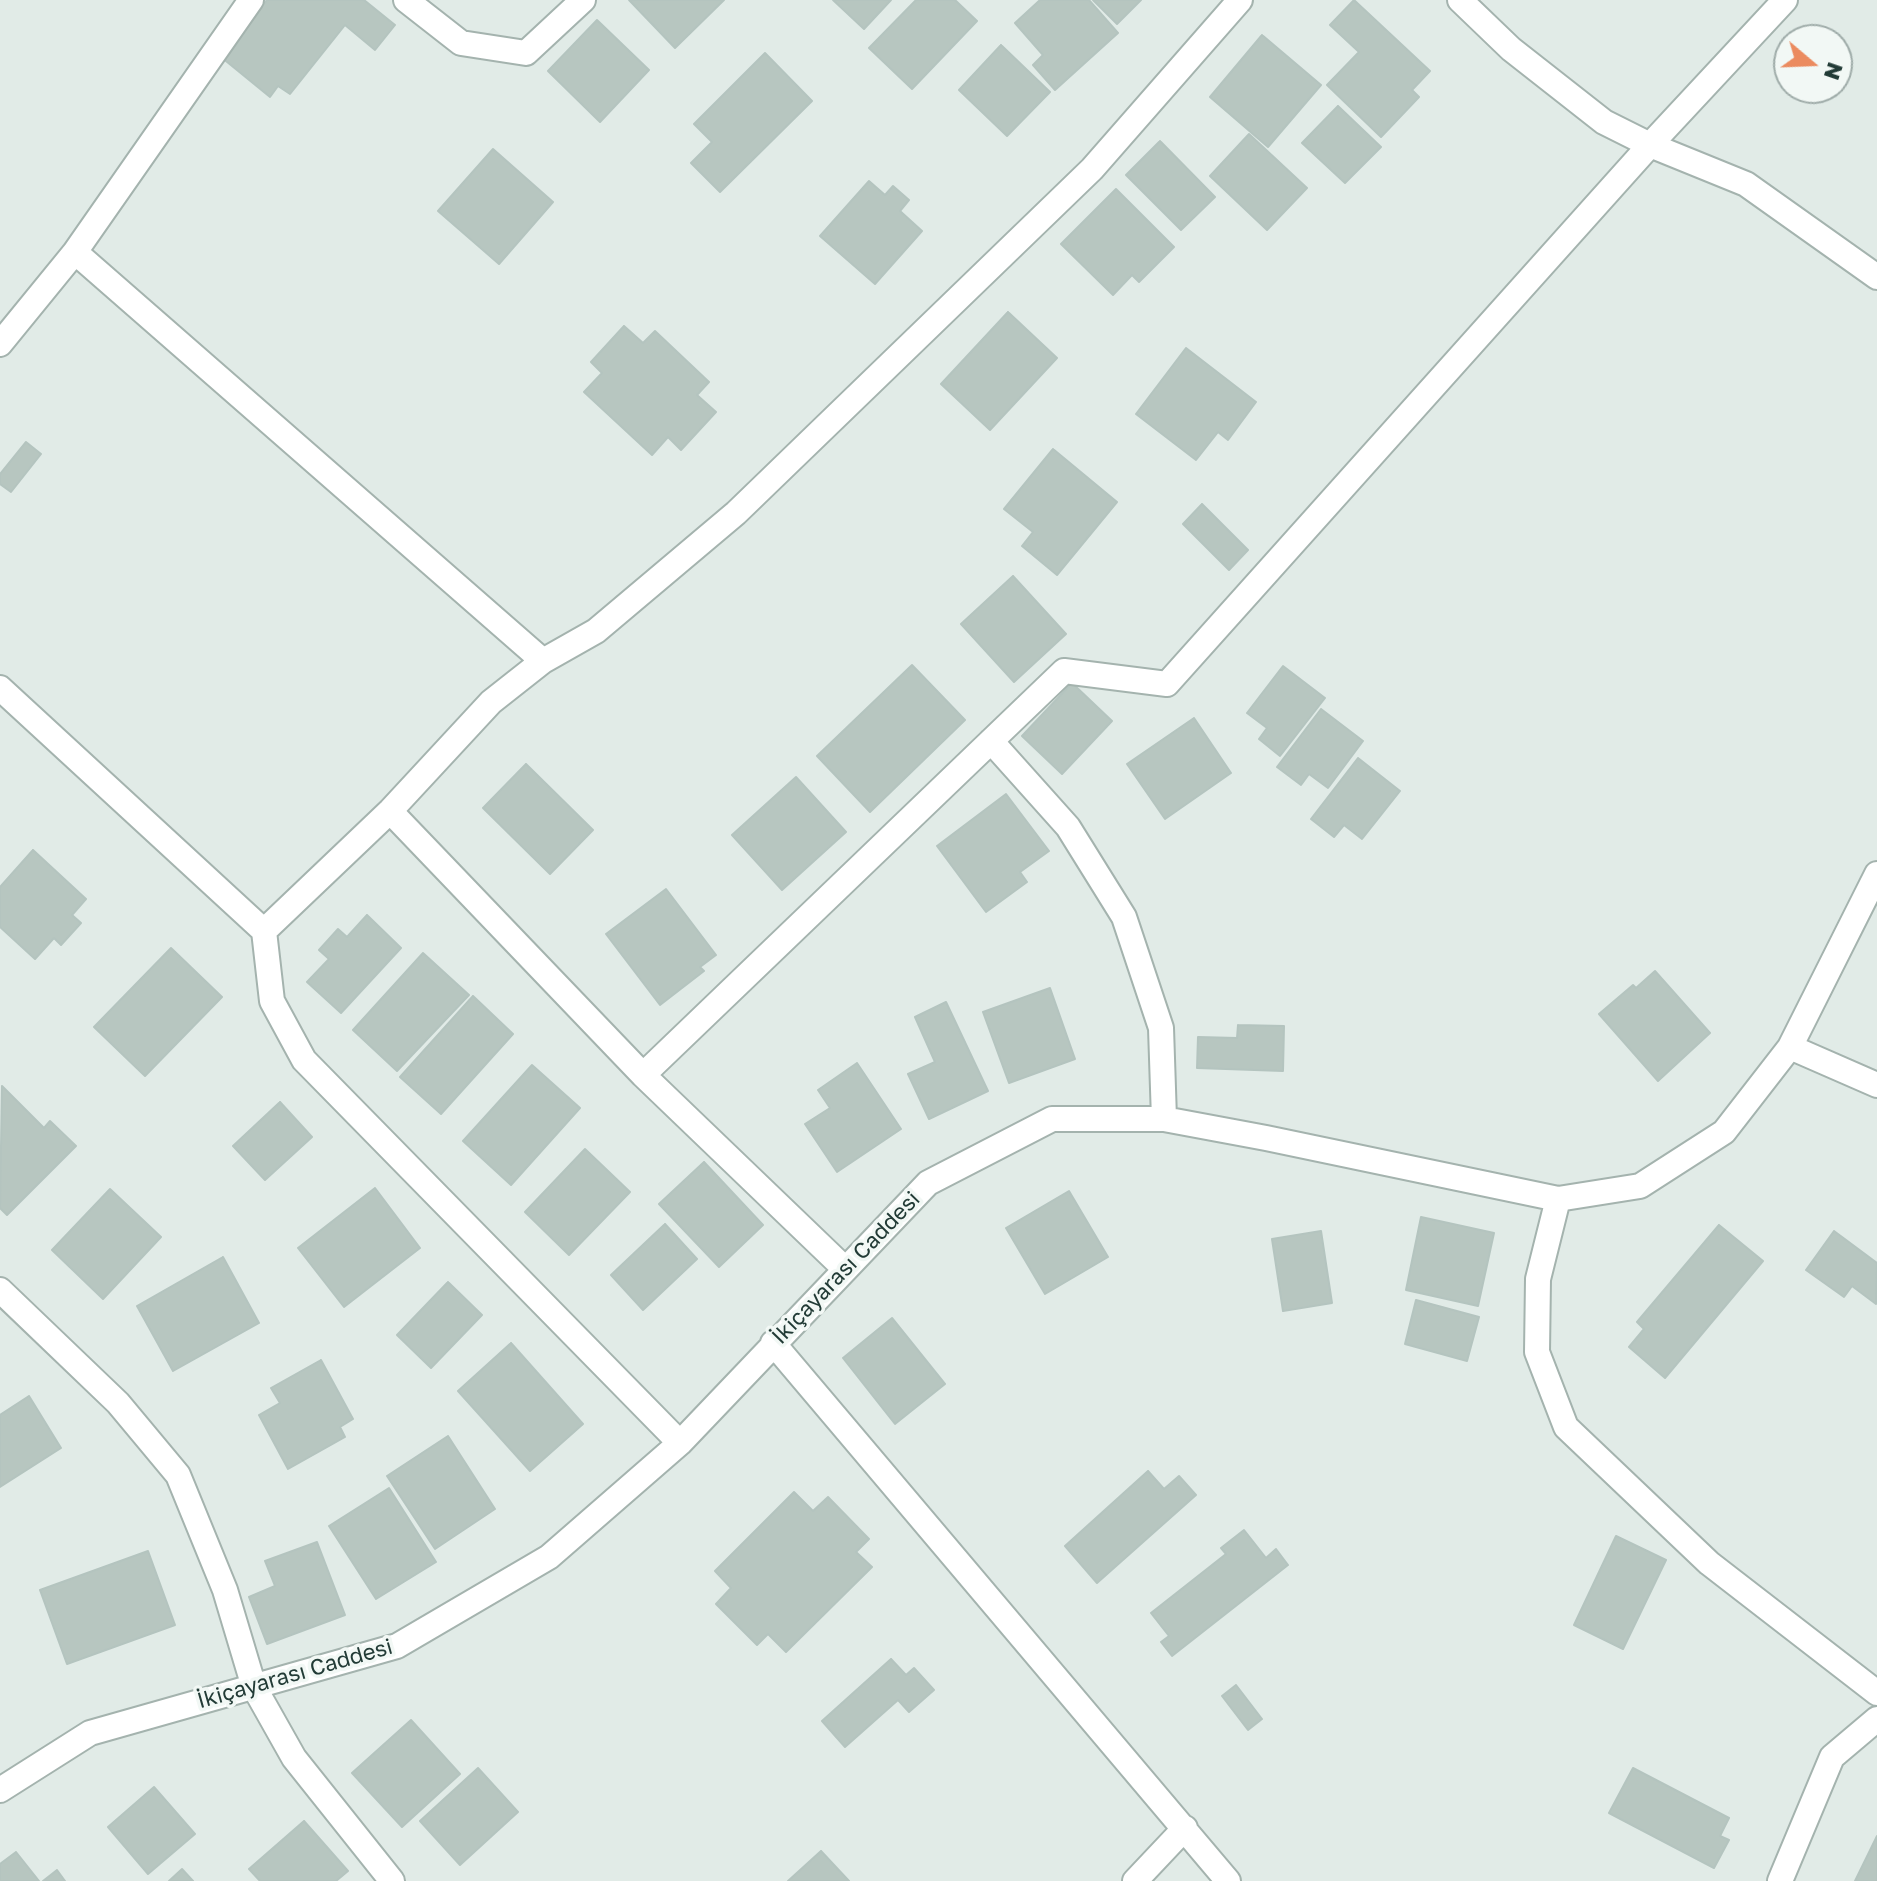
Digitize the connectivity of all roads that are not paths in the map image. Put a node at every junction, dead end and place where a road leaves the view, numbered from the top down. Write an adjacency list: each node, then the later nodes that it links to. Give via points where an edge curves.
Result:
1 (251, 0): 8 (street)
2 (406, 0): 3 (street, via 461,43 526,53)
3 (583, 0)
4 (1240, 0): 11 (street, via 1092,169 748,502 596,631)
5 (1460, 0): 7 (street, via 1511,49 1604,122)
6 (1785, 0): 7 (street)
7 (1650, 145): 9 (street, via 1746,184); 13 (street, via 1167,684 1064,671)
8 (75, 252): 10 (street); 11 (street)
9 (1877, 277)
10 (0, 344)
11 (543, 661): 14 (street, via 491,702)
12 (0, 688): 16 (street)
13 (991, 741): 18 (street); 20 (street, via 1068,827 1124,917 1161,1028)
14 (390, 811): 16 (street); 18 (street)
15 (1877, 874): 17 (street, İkiçayarası Caddesi)
16 (264, 931): 25 (street, via 272,1001 304,1060)
17 (1790, 1047): 19 (street); 21 (street, İkiçayarası Caddesi, via 1724,1132 1640,1186)
18 (643, 1075): 22 (street)
19 (1877, 1085)
20 (1164, 1119): 21 (street, İkiçayarası Caddesi); 22 (street, İkiçayarası Caddesi, via 1052,1119 928,1183)
21 (1558, 1199): 27 (street, via 1538,1279 1537,1352 1566,1427 1709,1563)
22 (845, 1269): 24 (street, İkiçayarası Caddesi)
23 (0, 1290): 26 (street, via 118,1403 178,1475 225,1590)
24 (773, 1343): 25 (street, İkiçayarası Caddesi); 30 (street)
25 (680, 1443): 26 (street, İkiçayarası Caddesi, via 549,1557 397,1646)
26 (254, 1687): 29 (street, İkiçayarası Caddesi, via 90,1733); 31 (street, via 294,1758)
27 (1877, 1693)
28 (1877, 1719): 34 (street, via 1832,1757)
29 (0, 1790)
30 (1185, 1828): 32 (street); 33 (street)
31 (392, 1881)
32 (1135, 1881)
33 (1228, 1881)
34 (1780, 1881)

